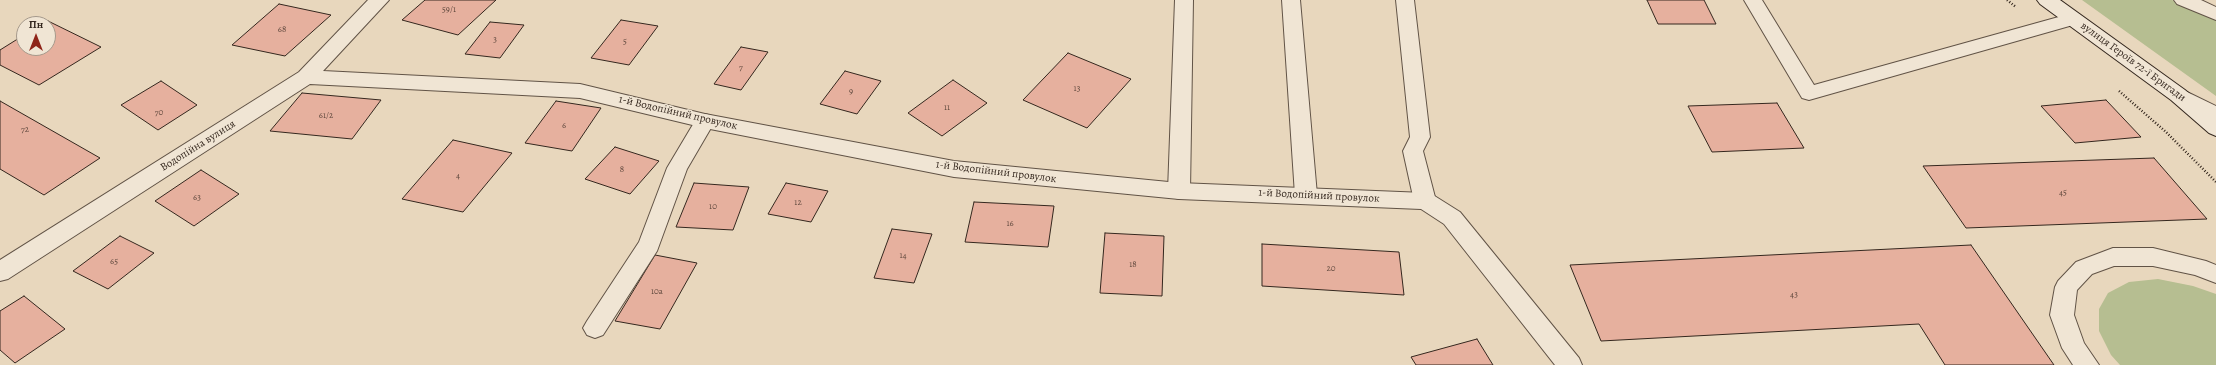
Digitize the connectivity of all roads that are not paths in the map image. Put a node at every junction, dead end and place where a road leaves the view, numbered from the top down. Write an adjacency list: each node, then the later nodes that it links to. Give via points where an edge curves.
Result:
1 (379, 0): 10 (street, Водопійна вулиця)
2 (1184, 0): 15 (lane)
3 (1291, 0): 16 (lane)
4 (1405, 0): 17 (lane, via 1420,137 1413,151)
5 (1753, 0): 9 (lane, via 1809,93)
6 (2047, 0): 9 (street, вулиця Героїв 72-ї Бригади)
7 (2184, 0): 8 (street)
8 (2216, 14)
9 (2073, 19): 11 (street, вулиця Героїв 72-ї Бригади)
10 (306, 78): 13 (street, 1-й Водопійний провулок, via 580,91); 18 (street, Водопійна вулиця)
11 (2178, 95): 12 (street); 14 (street, вулиця Героїв 72-ї Бригади)
12 (2216, 115)
13 (705, 121): 15 (street, 1-й Водопійний провулок, via 954,169); 20 (lane, via 676,168 649,245)
14 (2216, 128)
15 (1179, 191): 16 (street, 1-й Водопійний провулок)
16 (1306, 195): 17 (street, 1-й Водопійний провулок)
17 (1424, 201): 21 (street, 1-й Водопійний провулок, via 1452,218)
18 (0, 272)
19 (2216, 274): 22 (lane, via 2198,267 2153,257 2113,257 2084,268 2066,287 2062,315 2074,348)
20 (595, 328)
21 (1570, 365)
22 (2087, 365)

